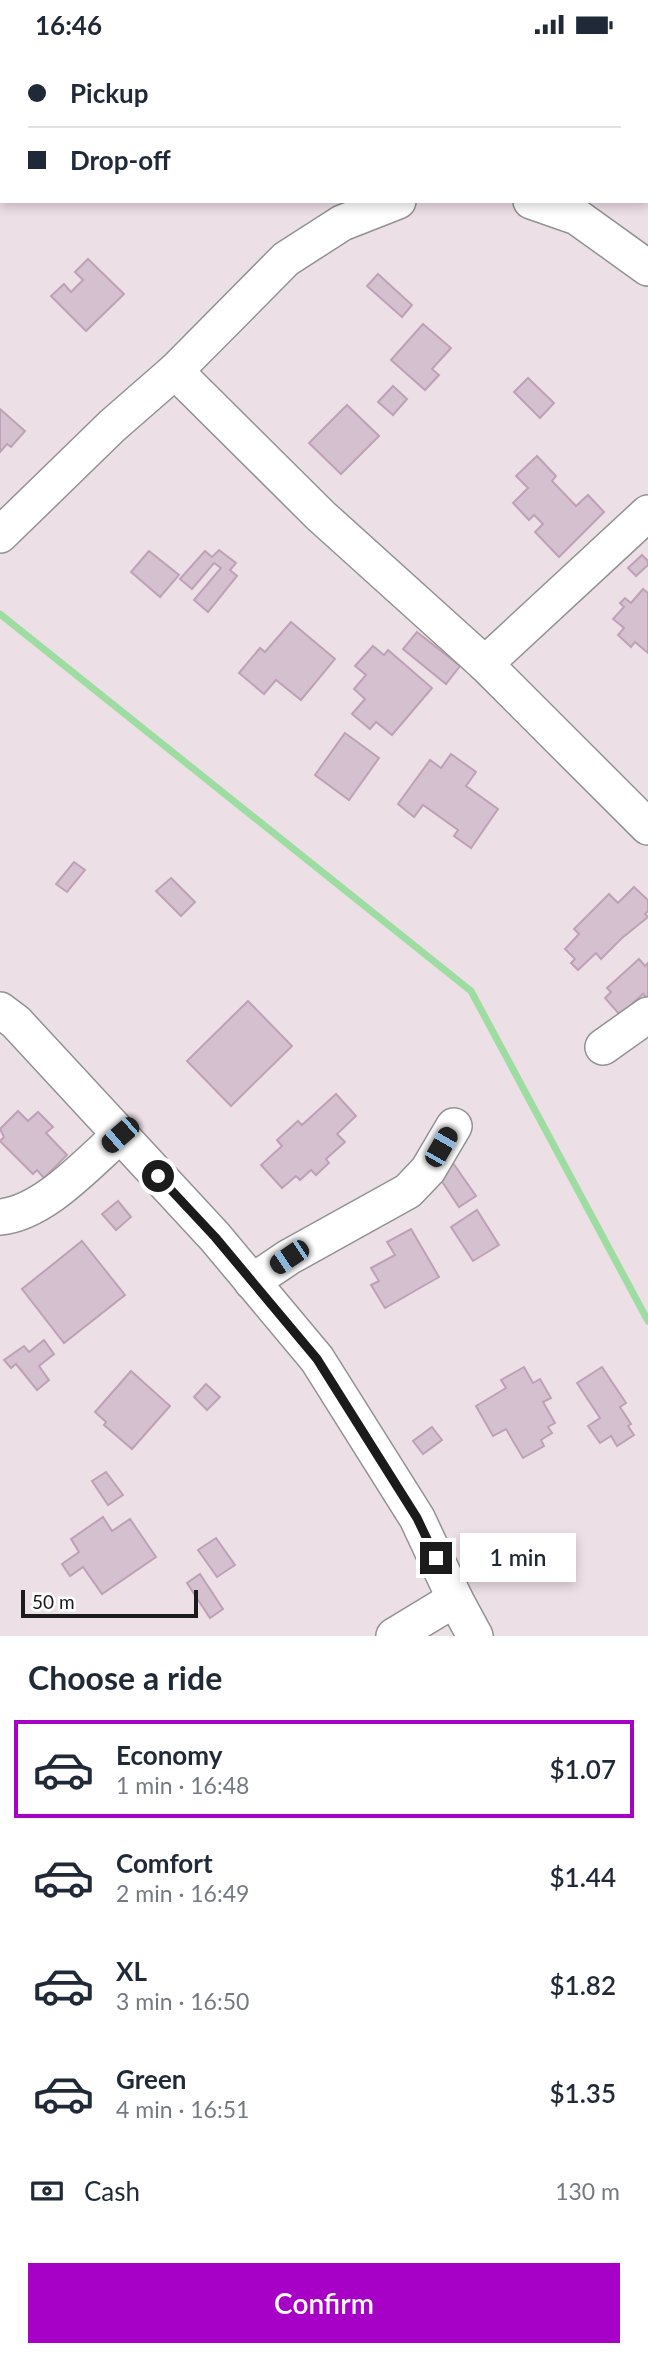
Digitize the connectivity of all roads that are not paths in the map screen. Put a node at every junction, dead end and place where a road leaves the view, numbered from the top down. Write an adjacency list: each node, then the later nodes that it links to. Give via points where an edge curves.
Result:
1 (393, 203): 4 (street, via 342,223 286,259)
2 (536, 203): 3 (street, via 577,218)
3 (648, 268)
4 (175, 371): 6 (street); 7 (street, via 321,516)
5 (648, 513): 7 (street)
6 (0, 535)
7 (485, 664): 8 (street)
8 (648, 827)
9 (648, 1015): 11 (street)
10 (5, 1022): 13 (street)
11 (603, 1047)
12 (454, 1125): 15 (street, via 428,1170 408,1191)
13 (120, 1135): 14 (street, via 43,1202); 15 (street)
14 (0, 1217)
15 (252, 1282): 16 (street, via 324,1371 417,1518)
16 (455, 1599): 17 (street); 18 (street)
17 (394, 1636)
18 (475, 1636)

